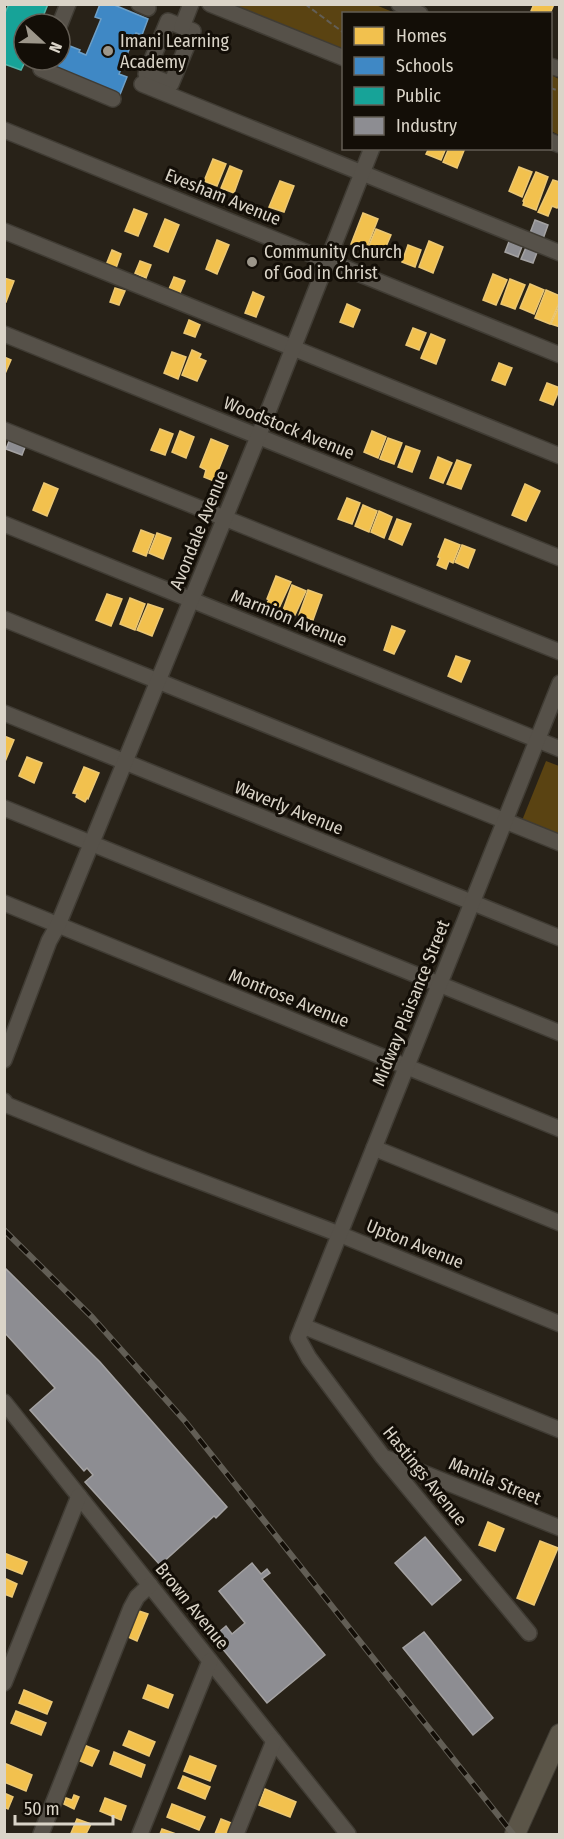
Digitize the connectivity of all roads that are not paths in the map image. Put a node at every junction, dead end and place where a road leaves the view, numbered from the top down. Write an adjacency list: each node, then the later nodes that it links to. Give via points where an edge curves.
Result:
1 (191, 4): 5 (street)
2 (210, 4): 6 (street)
3 (399, 4): 4 (street)
4 (417, 12)
5 (182, 27)
6 (342, 57)
7 (48, 72): 9 (street)
8 (142, 84): 12 (street)
9 (113, 99)
10 (4, 130): 15 (street, Evesham Avenue)
11 (371, 150): 12 (street, Avondale Avenue)
12 (362, 173): 14 (street); 15 (street, Avondale Avenue)
13 (4, 231): 17 (street)
14 (560, 253)
15 (327, 261): 17 (street, Avondale Avenue); 18 (street, Evesham Avenue)
16 (4, 334): 20 (street, Woodstock Avenue)
17 (293, 348): 20 (street, Avondale Avenue); 21 (street)
18 (560, 355)
19 (4, 430): 22 (street)
20 (258, 437): 22 (street, Avondale Avenue); 24 (street, Woodstock Avenue)
21 (560, 456)
22 (224, 519): 25 (street, Avondale Avenue); 27 (street)
23 (4, 524): 25 (street, Marmion Avenue)
24 (560, 558)
25 (192, 600): 28 (street, Avondale Avenue); 31 (street, Marmion Avenue)
26 (4, 619): 28 (street)
27 (560, 652)
28 (158, 681): 33 (street, Avondale Avenue); 35 (street)
29 (560, 683): 31 (street, Midway Plaisance Street)
30 (4, 713): 33 (street, Waverly Avenue)
31 (537, 740): 32 (street, Marmion Avenue); 35 (street, Midway Plaisance Street)
32 (560, 749)
33 (124, 761): 37 (street, Avondale Avenue); 39 (street, Waverly Avenue)
34 (4, 808): 37 (street)
35 (504, 821): 36 (street); 39 (street, Midway Plaisance Street)
36 (560, 843)
37 (91, 844): 40 (street, Avondale Avenue); 42 (street)
38 (4, 903): 40 (street, Montrose Avenue)
39 (472, 903): 41 (street, Waverly Avenue); 42 (street, Midway Plaisance Street)
40 (58, 925): 44 (street, Avondale Avenue); 45 (street, Montrose Avenue)
41 (560, 938)
42 (439, 985): 43 (street); 45 (street, Midway Plaisance Street)
43 (560, 1033)
44 (4, 1060)
45 (406, 1067): 47 (street, Montrose Avenue); 48 (street, Midway Plaisance Street)
46 (4, 1101): 50 (street, Upton Avenue)
47 (560, 1129)
48 (374, 1148): 49 (street); 50 (street, Midway Plaisance Street)
49 (560, 1223)
50 (339, 1234): 51 (street, Upton Avenue); 52 (street, Midway Plaisance Street)
51 (560, 1324)
52 (301, 1332): 54 (street); 55 (street, Hastings Avenue, via 309,1358)
53 (4, 1402): 56 (street, Brown Avenue)
54 (560, 1430)
55 (383, 1457): 57 (street, Manila Street); 59 (street, Hastings Avenue)
56 (79, 1496): 58 (street, Brown Avenue); 61 (street)
57 (560, 1528)
58 (150, 1586): 60 (street, Brown Avenue); 65 (street, via 131,1608)
59 (529, 1633)
60 (210, 1661): 63 (street, Brown Avenue); 66 (street)
61 (4, 1683)
62 (560, 1734): 68 (main road)
63 (274, 1741): 64 (street, Brown Avenue); 67 (street)
64 (342, 1832)
65 (41, 1834)
66 (140, 1834)
67 (236, 1834)
68 (516, 1834)

